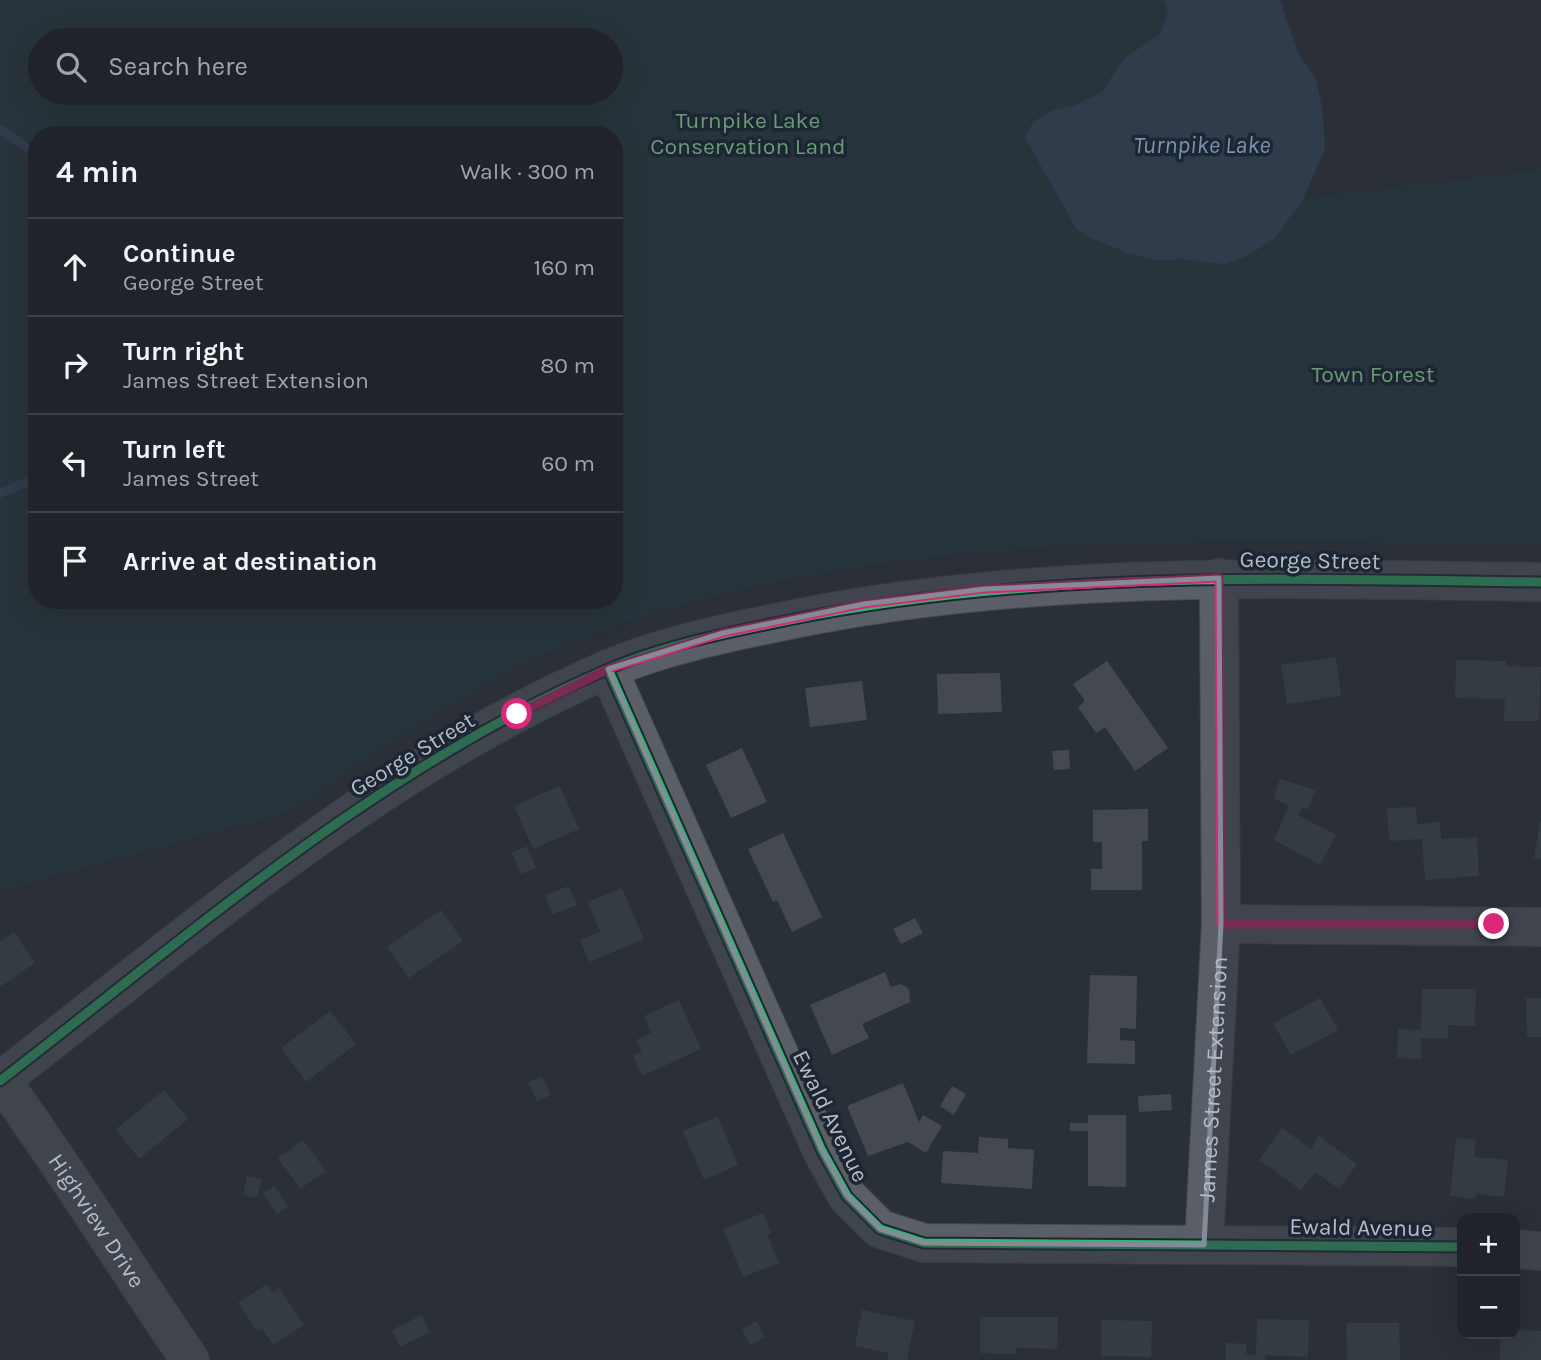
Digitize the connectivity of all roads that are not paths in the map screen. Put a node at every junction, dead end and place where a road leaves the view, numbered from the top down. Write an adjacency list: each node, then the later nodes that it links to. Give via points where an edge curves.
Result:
1 (1219, 578): 2 (street, George Street); 3 (street, George Street, via 984,589 864,604 723,633); 4 (street, James Street Extension)
2 (1541, 582)
3 (608, 669): 6 (street, George Street, via 411,773 294,851); 7 (street, Ewald Avenue, via 822,1151 847,1196 880,1229 924,1243)
4 (1221, 924): 5 (street); 7 (street, James Street Extension)
5 (1541, 927)
6 (1, 1081): 11 (street, Highview Drive, via 64,1166)
7 (1204, 1245): 8 (street, Ewald Avenue)
8 (1457, 1247)
9 (1520, 1249): 10 (street)
10 (1541, 1251)
11 (190, 1360)

